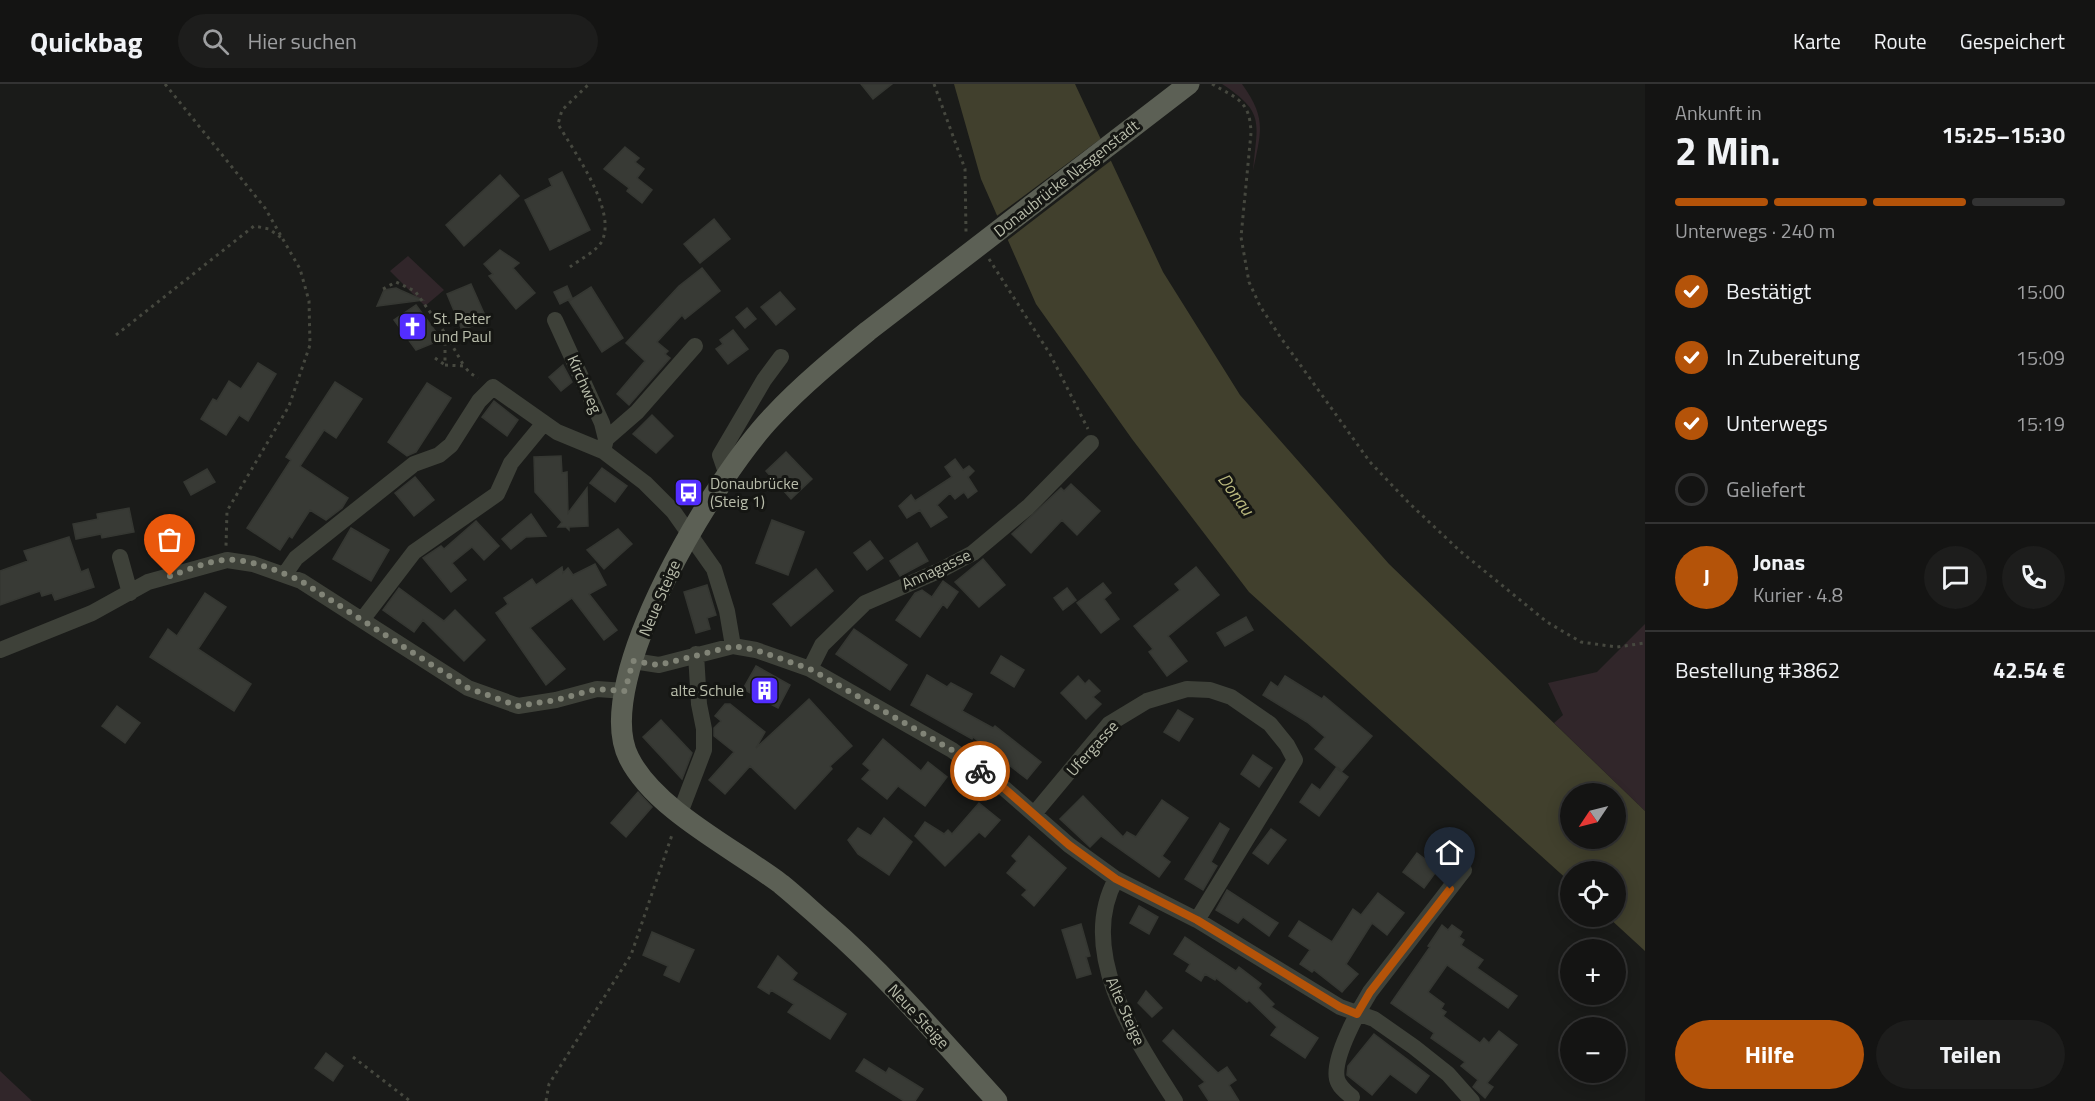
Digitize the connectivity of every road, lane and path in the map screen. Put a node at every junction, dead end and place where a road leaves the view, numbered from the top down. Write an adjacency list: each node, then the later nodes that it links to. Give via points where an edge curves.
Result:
1 (165, 84): 6 (path, via 265,208)
2 (589, 84): 9 (path, via 562,110 558,124 603,206 606,228 601,244)
3 (934, 84): 8 (path, via 965,169)
4 (1189, 84): 7 (main road, Donaubrücke Nasgenstadt)
5 (1212, 84): 30 (path, via 1244,102 1251,117 1241,237 1249,282 1281,338 1371,462 1460,551 1547,622 1581,642 1617,647)
6 (284, 240): 13 (path, via 269,228 254,226); 26 (path, via 300,269 309,301 310,345 289,406 227,512)
7 (988, 249): 8 (main road, Neue Steige); 21 (path, via 1050,354 1088,426)
8 (966, 255): 23 (main road, Neue Steige, via 819,372 772,417)
9 (570, 267)
10 (383, 289): 12 (path, via 396,282 415,291)
11 (555, 320): 22 (street, Kirchweg, via 602,423)
12 (445, 333): 17 (path); 18 (path)
13 (116, 335)
14 (695, 346): 22 (street)
15 (782, 357): 23 (street, via 720,455)
16 (435, 358): 17 (path)
17 (445, 365): 18 (path)
18 (464, 366): 19 (path)
19 (488, 383): 20 (street); 27 (street, via 451,445 391,481 296,558)
20 (544, 423): 22 (street, via 557,432); 29 (street, via 511,463 497,494 414,552)
21 (1091, 443): 35 (street, Annagasse, via 1017,516 972,553 865,603 822,645)
22 (604, 445): 24 (street, via 673,510)
23 (727, 475): 24 (main road, Neue Steige)
24 (689, 532): 31 (street, via 714,569); 34 (main road, Neue Steige, via 646,620)
25 (120, 557): 28 (street)
26 (227, 560): 27 (street); 28 (street, via 148,582)
27 (285, 574): 29 (street)
28 (130, 592): 32 (street, via 92,614)
29 (362, 620): 36 (street, via 468,688 518,706 597,689)
30 (1645, 643)
31 (734, 646): 33 (street); 35 (street)
32 (0, 650)
33 (696, 654): 34 (street, via 659,665); 37 (street, via 704,750)
34 (633, 661): 36 (main road, Neue Steige)
35 (810, 669): 38 (street, via 952,750)
36 (625, 691): 37 (main road, Neue Steige, via 622,733 627,756 641,778)
37 (680, 813): 46 (path, via 631,955 549,1084); 47 (main road, Neue Steige, via 782,885 831,927 891,985)
38 (1034, 814): 40 (street); 41 (street, Ufergasse, via 1109,724 1127,712 1147,701 1188,689 1210,690 1231,697 1270,724 1295,760)
39 (1464, 870): 42 (street)
40 (1116, 879): 41 (street); 48 (street, Alte Steige, via 1104,911 1106,959 1113,988 1132,1033)
41 (1197, 920): 42 (street)
42 (1357, 1014): 44 (street, via 1337,1070 1342,1088); 49 (street, via 1374,1019 1414,1047 1448,1074)
43 (353, 1057): 45 (path)
44 (1352, 1096)
45 (410, 1101)
46 (546, 1101)
47 (998, 1101)
48 (1175, 1101)
49 (1472, 1101)

